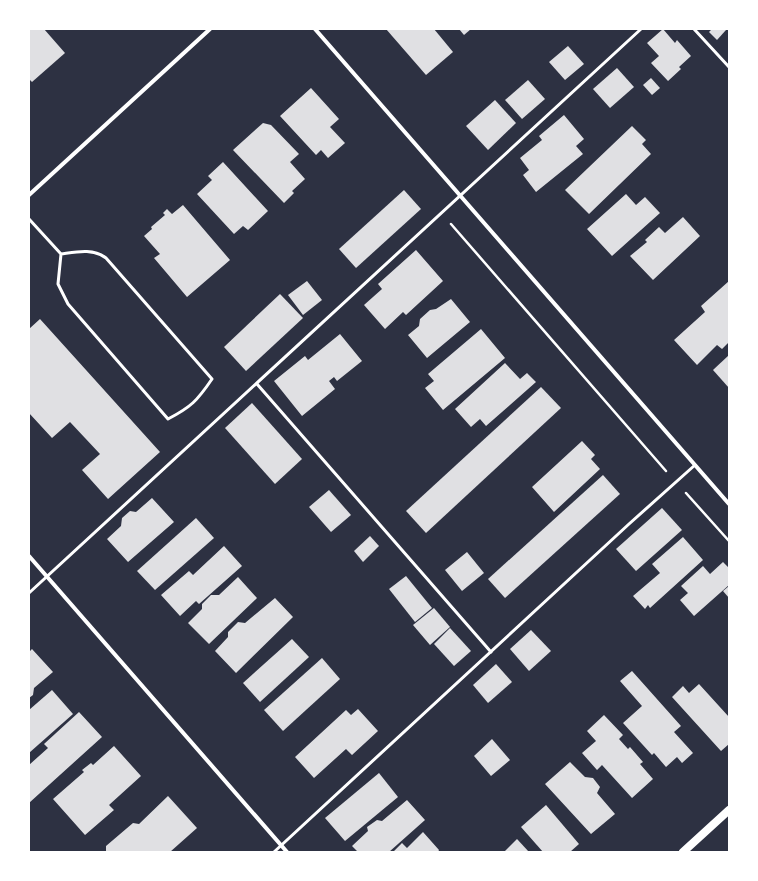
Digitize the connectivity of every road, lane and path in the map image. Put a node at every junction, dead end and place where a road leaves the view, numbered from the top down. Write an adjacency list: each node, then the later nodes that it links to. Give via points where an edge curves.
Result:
1 (210, 29): 6 (street)
2 (315, 29): 7 (street)
3 (641, 29): 7 (lane)
4 (694, 29): 5 (lane)
5 (729, 67)
6 (29, 194)
7 (460, 196): 11 (lane); 12 (street)
8 (29, 219): 10 (lane)
9 (448, 221): 13 (path)
10 (61, 254): 10 (lane, via 58,284 68,304 168,419 187,409 201,396 212,379 106,258 93,252)
11 (257, 384): 18 (lane); 20 (lane)
12 (695, 465): 15 (street); 20 (lane)
13 (668, 474)
14 (683, 490): 16 (path)
15 (729, 504)
16 (729, 541)
17 (29, 556): 18 (street)
18 (47, 576): 19 (lane); 22 (street)
19 (29, 593)
20 (490, 652): 22 (lane)
21 (729, 810): 25 (main road)
22 (281, 845): 23 (lane); 24 (street)
23 (274, 852)
24 (287, 852)
25 (684, 852)

